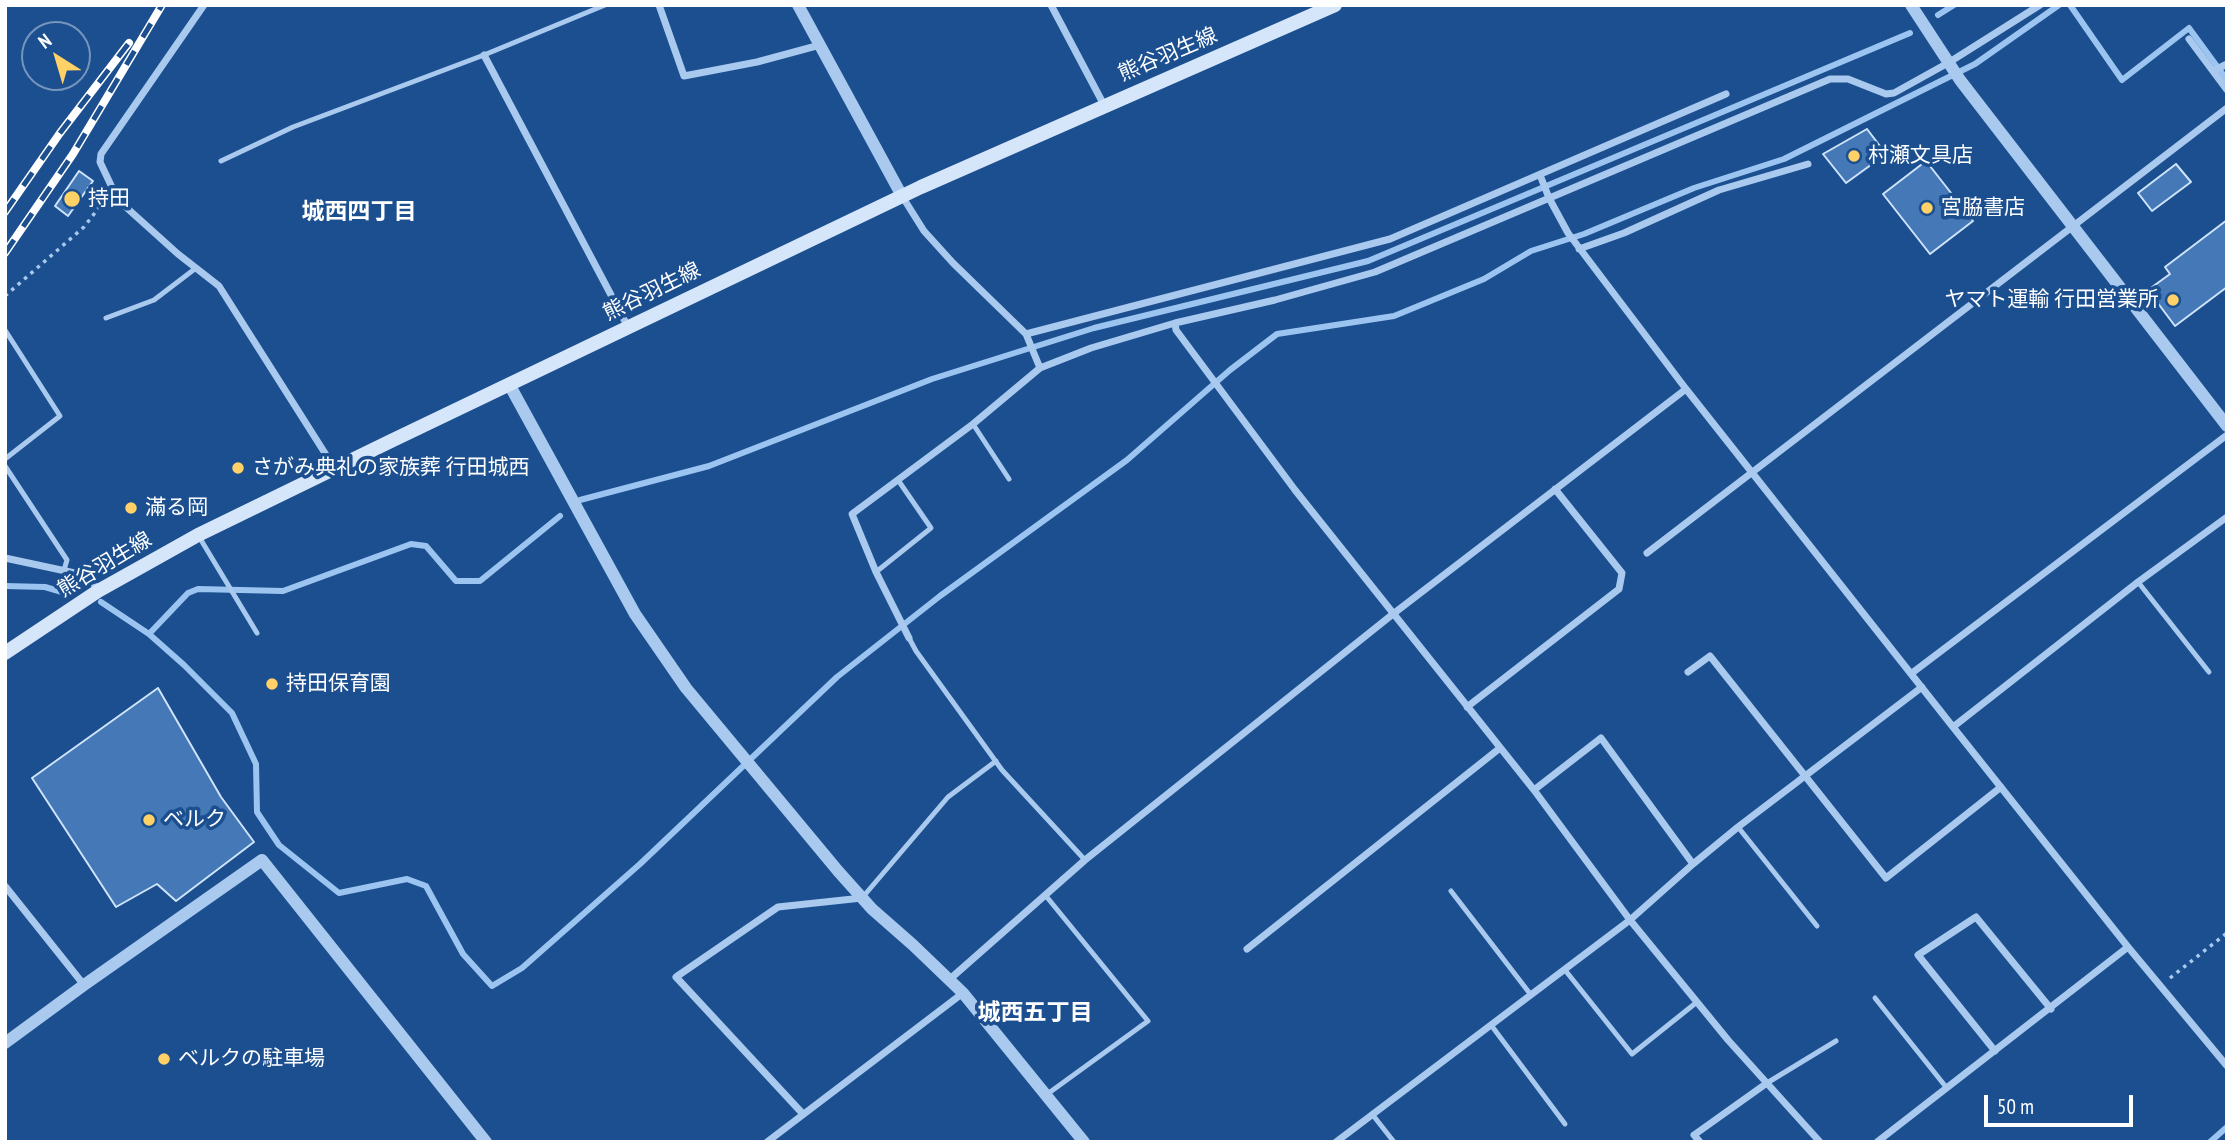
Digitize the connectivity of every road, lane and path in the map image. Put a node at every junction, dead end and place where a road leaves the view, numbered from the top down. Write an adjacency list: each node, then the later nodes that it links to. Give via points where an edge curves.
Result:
1 (204, 5): 22 (street, via 101,154 100,162)
2 (605, 5): 11 (lane)
3 (660, 5): 10 (street, via 684,76)
4 (798, 5): 10 (street)
5 (1051, 5): 17 (street)
6 (1335, 5): 17 (main road, 熊谷羽生線)
7 (1911, 5): 13 (street)
8 (2040, 5): 13 (street)
9 (2189, 39): 14 (street)
10 (820, 45): 24 (street)
11 (484, 55): 19 (lane, via 293,127); 31 (street)
12 (2227, 64): 14 (street)
13 (1954, 71): 23 (street, via 1886,94 1848,79 1830,79); 25 (street)
14 (2213, 71): 15 (street)
15 (2227, 90)
16 (1726, 94): 21 (street)
17 (1104, 106): 24 (main road, 熊谷羽生線)
18 (2227, 108): 25 (street)
19 (221, 161)
20 (1808, 163): 26 (street, via 1719,190 1624,233)
21 (1541, 178): 23 (street); 33 (street, via 1390,240)
22 (113, 189): 27 (street, via 118,201); 28 (path, via 84,227)
23 (1548, 195): 26 (street); 30 (street, via 1375,272)
24 (902, 196): 31 (main road, 熊谷羽生線); 33 (street, via 931,239)
25 (2071, 226): 38 (street); 43 (street)
26 (1577, 246): 36 (street)
27 (196, 268): 29 (lane, via 154,300); 42 (street, via 219,286)
28 (5, 296)
29 (106, 318)
30 (1175, 323): 34 (street); 55 (street, via 1295,490)
31 (628, 327): 35 (main road, 熊谷羽生線)
32 (5, 330): 40 (lane, via 60,416)
33 (1028, 338): 34 (street)
34 (1040, 368): 37 (street)
35 (509, 384): 42 (main road, 熊谷羽生線); 76 (street, via 635,614 686,688)
36 (1685, 389): 43 (street); 46 (street)
37 (973, 424): 44 (lane); 45 (street)
38 (2227, 426)
39 (2227, 435): 61 (street)
40 (5, 459)
41 (5, 466): 51 (lane, via 67,560)
42 (335, 469): 48 (main road, 熊谷羽生線)
43 (1752, 472): 49 (street); 61 (street)
44 (1009, 479)
45 (898, 480): 52 (street, via 852,514); 52 (lane, via 931,528)
46 (1555, 489): 55 (street); 63 (street, via 1622,573 1619,589)
47 (2227, 517): 53 (street)
48 (198, 535): 54 (main road, 熊谷羽生線); 56 (lane)
49 (1647, 553)
50 (5, 558): 51 (street)
51 (64, 570): 54 (street, via 89,576)
52 (876, 572): 57 (street)
53 (2138, 582): 60 (lane); 64 (street)
54 (98, 591): 58 (main road, 熊谷羽生線)
55 (1393, 614): 63 (street); 71 (street)
56 (257, 633)
57 (909, 638): 66 (lane)
58 (5, 653)
59 (1688, 672): 67 (street, via 1710,656)
60 (2208, 672)
61 (1912, 673): 62 (street)
62 (1922, 687): 64 (street); 67 (street)
63 (1468, 707): 65 (street)
64 (1953, 727): 68 (street)
65 (1500, 748): 69 (street); 81 (street)
66 (996, 761): 71 (lane); 76 (lane, via 948,797)
67 (1805, 778): 68 (street, via 1886,878); 70 (street)
68 (2001, 787): 80 (street)
69 (1534, 790): 72 (street, via 1601,738); 77 (street)
70 (1738, 827): 72 (street); 78 (lane)
71 (1085, 860): 75 (street)
72 (1693, 864): 77 (street)
73 (5, 886): 84 (street)
74 (1451, 891): 87 (lane)
75 (1046, 896): 83 (street); 98 (lane, via 1148,1021)
76 (862, 898): 83 (street); 99 (street, via 778,907 676,977)
77 (1630, 920): 82 (street); 89 (street)
78 (1817, 926)
79 (2227, 933): 85 (path)
80 (2128, 947): 85 (street); 90 (street)
81 (1247, 949)
82 (1564, 970): 87 (street); 89 (lane, via 1632,1054)
83 (950, 979): 86 (street)
84 (84, 985): 93 (street); 103 (street, via 262,860)
85 (2160, 986): 95 (street)
86 (962, 993): 98 (street); 99 (street)
87 (1531, 995): 91 (street)
88 (1875, 998): 97 (lane)
89 (1697, 1002): 96 (street)
90 (2050, 1009): 94 (street); 94 (street, via 1976,917 1918,955)
91 (1491, 1025): 100 (street); 101 (lane)
92 (1836, 1041): 96 (lane)
93 (5, 1044)
94 (1995, 1051): 97 (street)
95 (2227, 1066)
96 (1767, 1083): 107 (street, via 1694,1135); 108 (street)
97 (1946, 1087): 109 (street)
98 (1045, 1095): 105 (street)
99 (803, 1114): 104 (street)
100 (1372, 1114): 102 (street); 106 (lane)
101 (1566, 1124)
102 (1338, 1141)
103 (486, 1142)
104 (767, 1142)
105 (1084, 1142)
106 (1394, 1142)
107 (1700, 1142)
108 (1820, 1142)
109 (1877, 1142)

